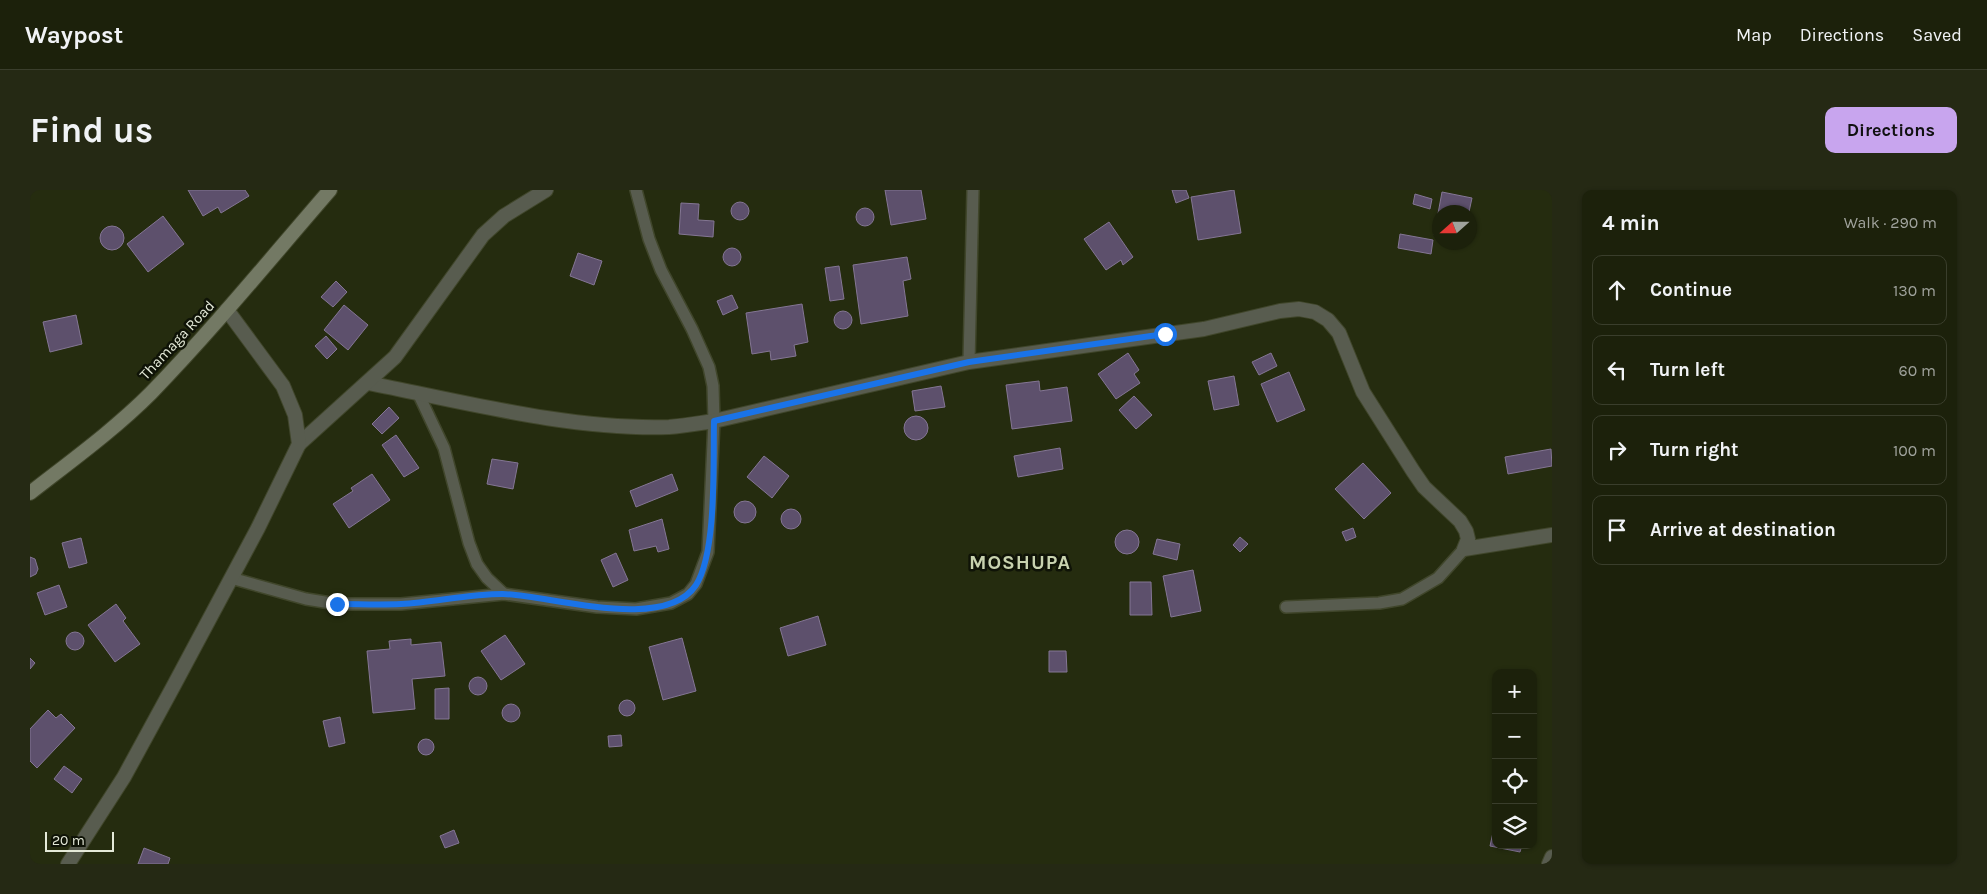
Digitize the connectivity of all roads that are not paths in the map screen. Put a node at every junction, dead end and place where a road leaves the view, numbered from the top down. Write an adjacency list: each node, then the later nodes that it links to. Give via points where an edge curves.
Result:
1 (330, 190): 5 (main road, Thamaga Road)
2 (546, 190): 7 (street, via 504,216 483,236 395,357)
3 (636, 190): 9 (lane, via 661,270 692,328 708,367)
4 (973, 190): 6 (lane)
5 (227, 310): 10 (street, via 283,386 295,415); 11 (main road, Thamaga Road, via 149,394 90,446)
6 (969, 362): 9 (street); 13 (street, via 1204,329 1280,311 1299,309 1315,312 1339,332 1363,392 1424,487 1466,530 1468,539)
7 (368, 383): 8 (street); 10 (street)
8 (418, 393): 9 (street, via 533,416 624,426 671,427); 15 (lane, via 444,448 477,564)
9 (714, 421): 15 (lane, via 708,552 696,584 688,594 670,604 636,609)
10 (299, 444): 14 (street)
11 (30, 492)
12 (1552, 535): 13 (street)
13 (1464, 549): 16 (lane, via 1438,578 1402,599)
14 (231, 578): 15 (lane, via 306,600 337,604 401,604); 18 (street, via 124,777)
15 (504, 594)
16 (1286, 607)
17 (1552, 857): 19 (street)
18 (68, 864)
19 (1549, 864)

